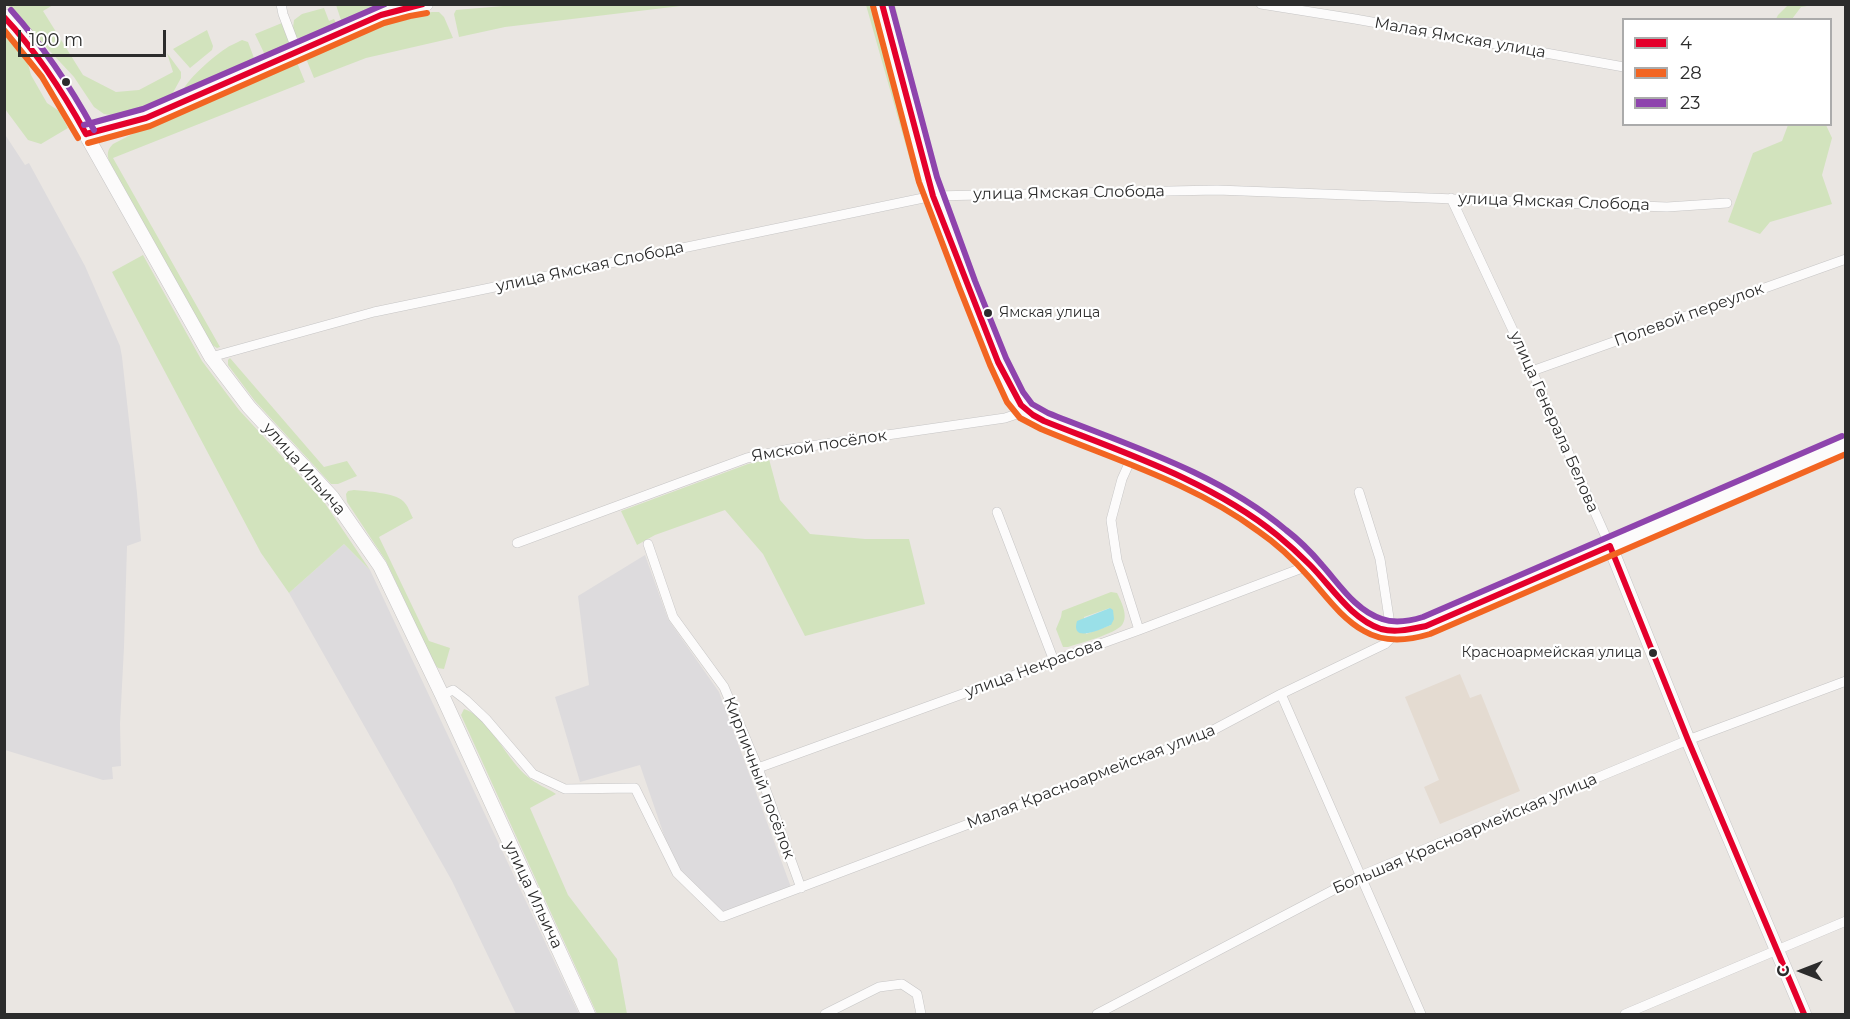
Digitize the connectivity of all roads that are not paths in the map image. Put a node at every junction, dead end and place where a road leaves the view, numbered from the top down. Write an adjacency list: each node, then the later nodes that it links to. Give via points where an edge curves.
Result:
1 (281, 4): 6 (street)
2 (426, 4): 6 (main road, via 381,15)
3 (882, 4): 9 (main road)
4 (1262, 4): 7 (street, Малая Ямская улица)
5 (4, 16): 8 (main road, улица Ильича, via 52,76)
6 (297, 51): 8 (main road, via 146,118)
7 (1622, 67)
8 (86, 134): 13 (main road, улица Ильича)
9 (933, 196): 10 (street, улица Ямская Слобода, via 1217,190); 13 (street, улица Ямская Слобода, via 374,312); 15 (main road, via 999,362)
10 (1451, 198): 11 (street, улица Ямская Слобода, via 1667,207); 14 (street, улица Генерала Белова)
11 (1727, 203)
12 (1845, 259): 14 (street, Полевой переулок)
13 (212, 357): 29 (main road, улица Ильича, via 249,407 332,497 380,566)
14 (1532, 371): 22 (street, улица Генерала Белова)
15 (1026, 411): 17 (main road); 20 (street, Ямской посёлок, via 1005,418 747,458)
16 (1845, 444): 22 (main road, Малая Красноармейская улица)
17 (1132, 457): 23 (main road, via 1170,471 1247,512); 24 (street, via 1111,520 1117,560)
18 (1359, 492): 25 (street, via 1380,559)
19 (997, 512): 26 (street)
20 (517, 543)
21 (648, 544): 31 (street, Кирпичный посёлок, via 673,617 724,687)
22 (1610, 546): 25 (main road, Малая Красноармейская улица, via 1426,626); 30 (main road, улица Генерала Белова)
23 (1310, 565): 24 (street, улица Некрасова); 25 (main road, via 1360,618)
24 (1139, 630): 26 (street, улица Некрасова)
25 (1394, 631): 28 (street, Малая Красноармейская улица, via 1385,644)
26 (1054, 661): 31 (street, улица Некрасова)
27 (1845, 681): 30 (street, Большая Красноармейская улица)
28 (1281, 694): 32 (street); 33 (street, Малая Красноармейская улица, via 1202,736)
29 (441, 695): 33 (street, Малая Красноармейская улица, via 453,690 466,700 533,774 565,789 636,788 676,873 722,917); 36 (main road, улица Ильича)
30 (1688, 740): 32 (street, Большая Красноармейская улица); 35 (main road, улица Генерала Белова)
31 (758, 768): 33 (street, Кирпичный посёлок)
32 (1360, 876): 39 (street, Большая Красноармейская улица); 40 (street)
33 (801, 888)
34 (1845, 921): 35 (street)
35 (1776, 951): 41 (street); 42 (main road, улица Генерала Белова)
36 (588, 1014)
37 (825, 1014): 38 (street, via 879,987 902,984 917,994)
38 (921, 1014)
39 (1097, 1014)
40 (1421, 1014)
41 (1625, 1014)
42 (1804, 1014)

